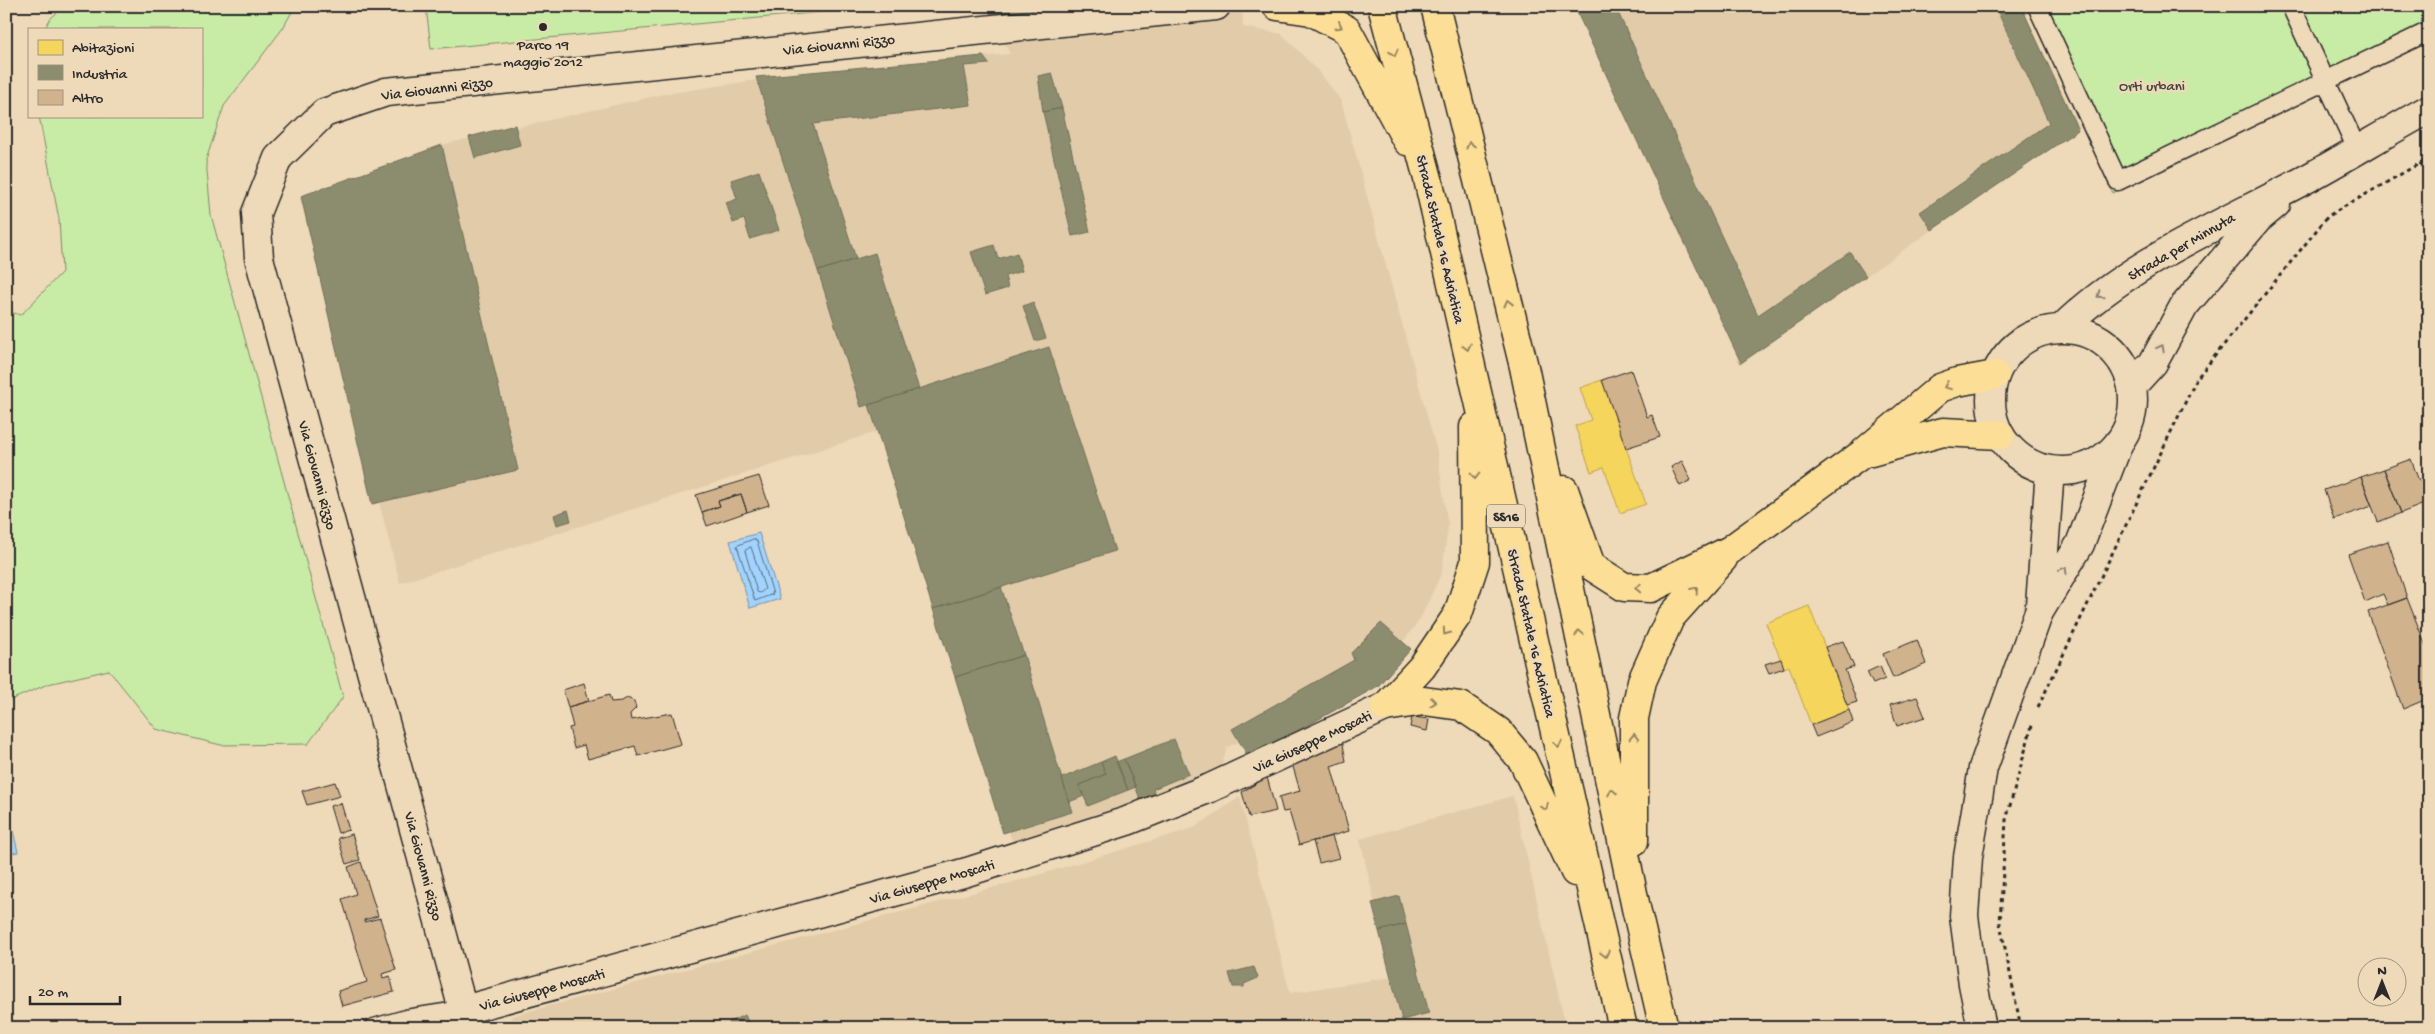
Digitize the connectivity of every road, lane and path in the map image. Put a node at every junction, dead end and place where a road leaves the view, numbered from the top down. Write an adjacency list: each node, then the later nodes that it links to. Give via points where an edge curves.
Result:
1 (1216, 6): 32 (street, Via Giovanni Rizzo, via 386,92 324,113 278,158 256,213 259,258)
2 (1277, 6): 14 (highway, one-way to 14, via 1311,11 1347,30)
3 (1382, 6): 14 (highway, Strada Statale 16 Adriatica / SS16, one-way to 14)
4 (1436, 6): 17 (highway, one-way to 4)
5 (2037, 6): 8 (lane, via 2118,182)
6 (2291, 6): 8 (lane)
7 (2429, 32): 8 (lane)
8 (2325, 82): 10 (lane)
9 (2429, 109): 10 (street, Strada per Minnuta)
10 (2357, 149): 13 (street, Strada per Minnuta)
11 (2429, 158): 12 (path)
12 (2420, 164): 15 (path); 28 (path, via 2328,216 2197,378)
13 (2310, 176): 16 (street, Strada per Minnuta, one-way to 16, via 2218,223 2121,280 2085,305); 20 (street, Strada per Minnuta, one-way to 13, via 2153,363 2184,306 2258,219)
14 (1428, 180): 18 (highway, Strada Statale 16 Adriatica / SS16, one-way to 18)
15 (2429, 181)
16 (2061, 329): 19 (street, via 2028,337 2002,360); 20 (street, via 2085,333 2106,345 2123,363)
17 (1524, 367): 25 (highway, one-way to 17, via 1651,588 1624,587 1591,566); 30 (highway, one-way to 17)
18 (1474, 375): 27 (highway, one-way to 27, via 1475,562 1458,614 1422,667); 31 (highway, Strada Statale 16 Adriatica / SS16, one-way to 31)
19 (1994, 375): 21 (street, via 1990,396 1992,416); 23 (highway, one-way to 23, via 1940,388)
20 (2132, 386): 22 (street, via 2133,406)
21 (2000, 435): 23 (highway, via 1943,432); 24 (street, via 2013,452)
22 (2119, 442): 24 (street, via 2088,466); 26 (street, one-way to 22, via 2080,544)
23 (1862, 454): 25 (highway)
24 (2050, 470): 26 (street)
25 (1730, 550): 30 (highway, one-way to 25, via 1634,718 1642,680 1670,618)
26 (2039, 612): 36 (street, via 1983,768 1968,857 1964,916)
27 (1385, 707): 31 (highway, one-way to 31, via 1424,701 1460,706 1498,730 1523,762); 32 (street, Via Giuseppe Moscati, via 1210,788 1127,822)
28 (2036, 712)
29 (2033, 721): 37 (path, via 2006,820 2000,923)
30 (1636, 908): 35 (highway)
31 (1597, 919): 34 (highway, Strada Statale 16 Adriatica / SS16, one-way to 34)
32 (466, 1019): 33 (lane, via 406,1019)
33 (374, 1028)
34 (1623, 1028)
35 (1664, 1028)
36 (1982, 1028)
37 (2021, 1028)

